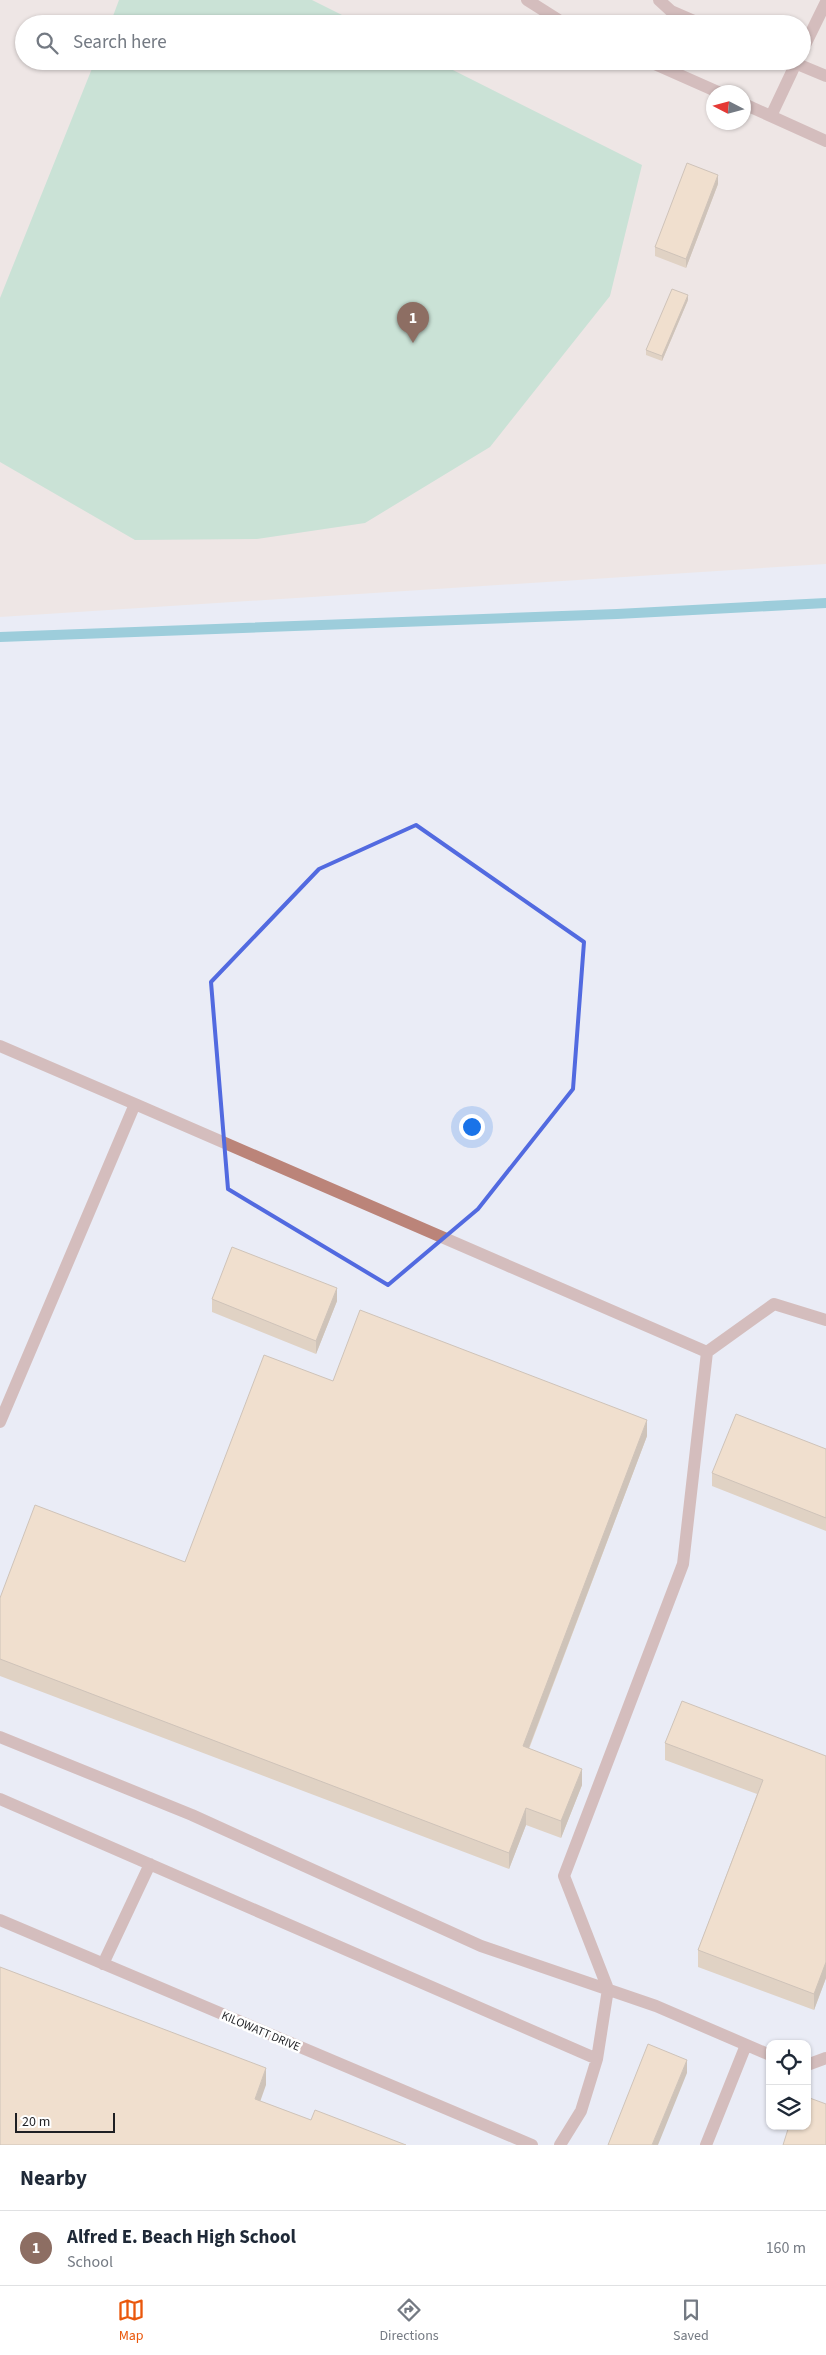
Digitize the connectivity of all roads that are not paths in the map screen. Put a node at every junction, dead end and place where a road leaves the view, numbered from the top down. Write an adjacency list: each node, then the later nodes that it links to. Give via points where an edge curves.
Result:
1 (527, 0): 4 (lane)
2 (659, 0): 5 (lane)
3 (826, 2): 6 (lane)
4 (550, 15)
5 (680, 15)
6 (811, 33)
7 (811, 69): 10 (lane)
8 (668, 70): 11 (lane)
9 (791, 70): 13 (lane)
10 (826, 76)
11 (706, 87)
12 (751, 107): 13 (lane)
13 (772, 116): 14 (lane)
14 (826, 141)
15 (0, 1046): 16 (lane)
16 (135, 1104): 18 (lane); 19 (lane)
17 (826, 1320): 18 (lane, via 774,1304)
18 (706, 1352): 25 (lane, via 682,1564 564,1876)
19 (0, 1422)
20 (0, 1737): 25 (lane, via 192,1815 481,1946)
21 (0, 1799): 22 (lane)
22 (150, 1864): 24 (lane); 29 (lane)
23 (0, 1920): 24 (lane, KILOWATT DRIVE)
24 (103, 1964): 31 (lane, KILOWATT DRIVE)
25 (608, 1990): 26 (lane, via 656,2006); 29 (lane)
26 (746, 2045): 27 (lane); 33 (lane)
27 (766, 2053)
28 (826, 2058): 30 (lane)
29 (598, 2059): 32 (lane, via 581,2111)
30 (811, 2064)
31 (527, 2144)
32 (560, 2145)
33 (706, 2145)

